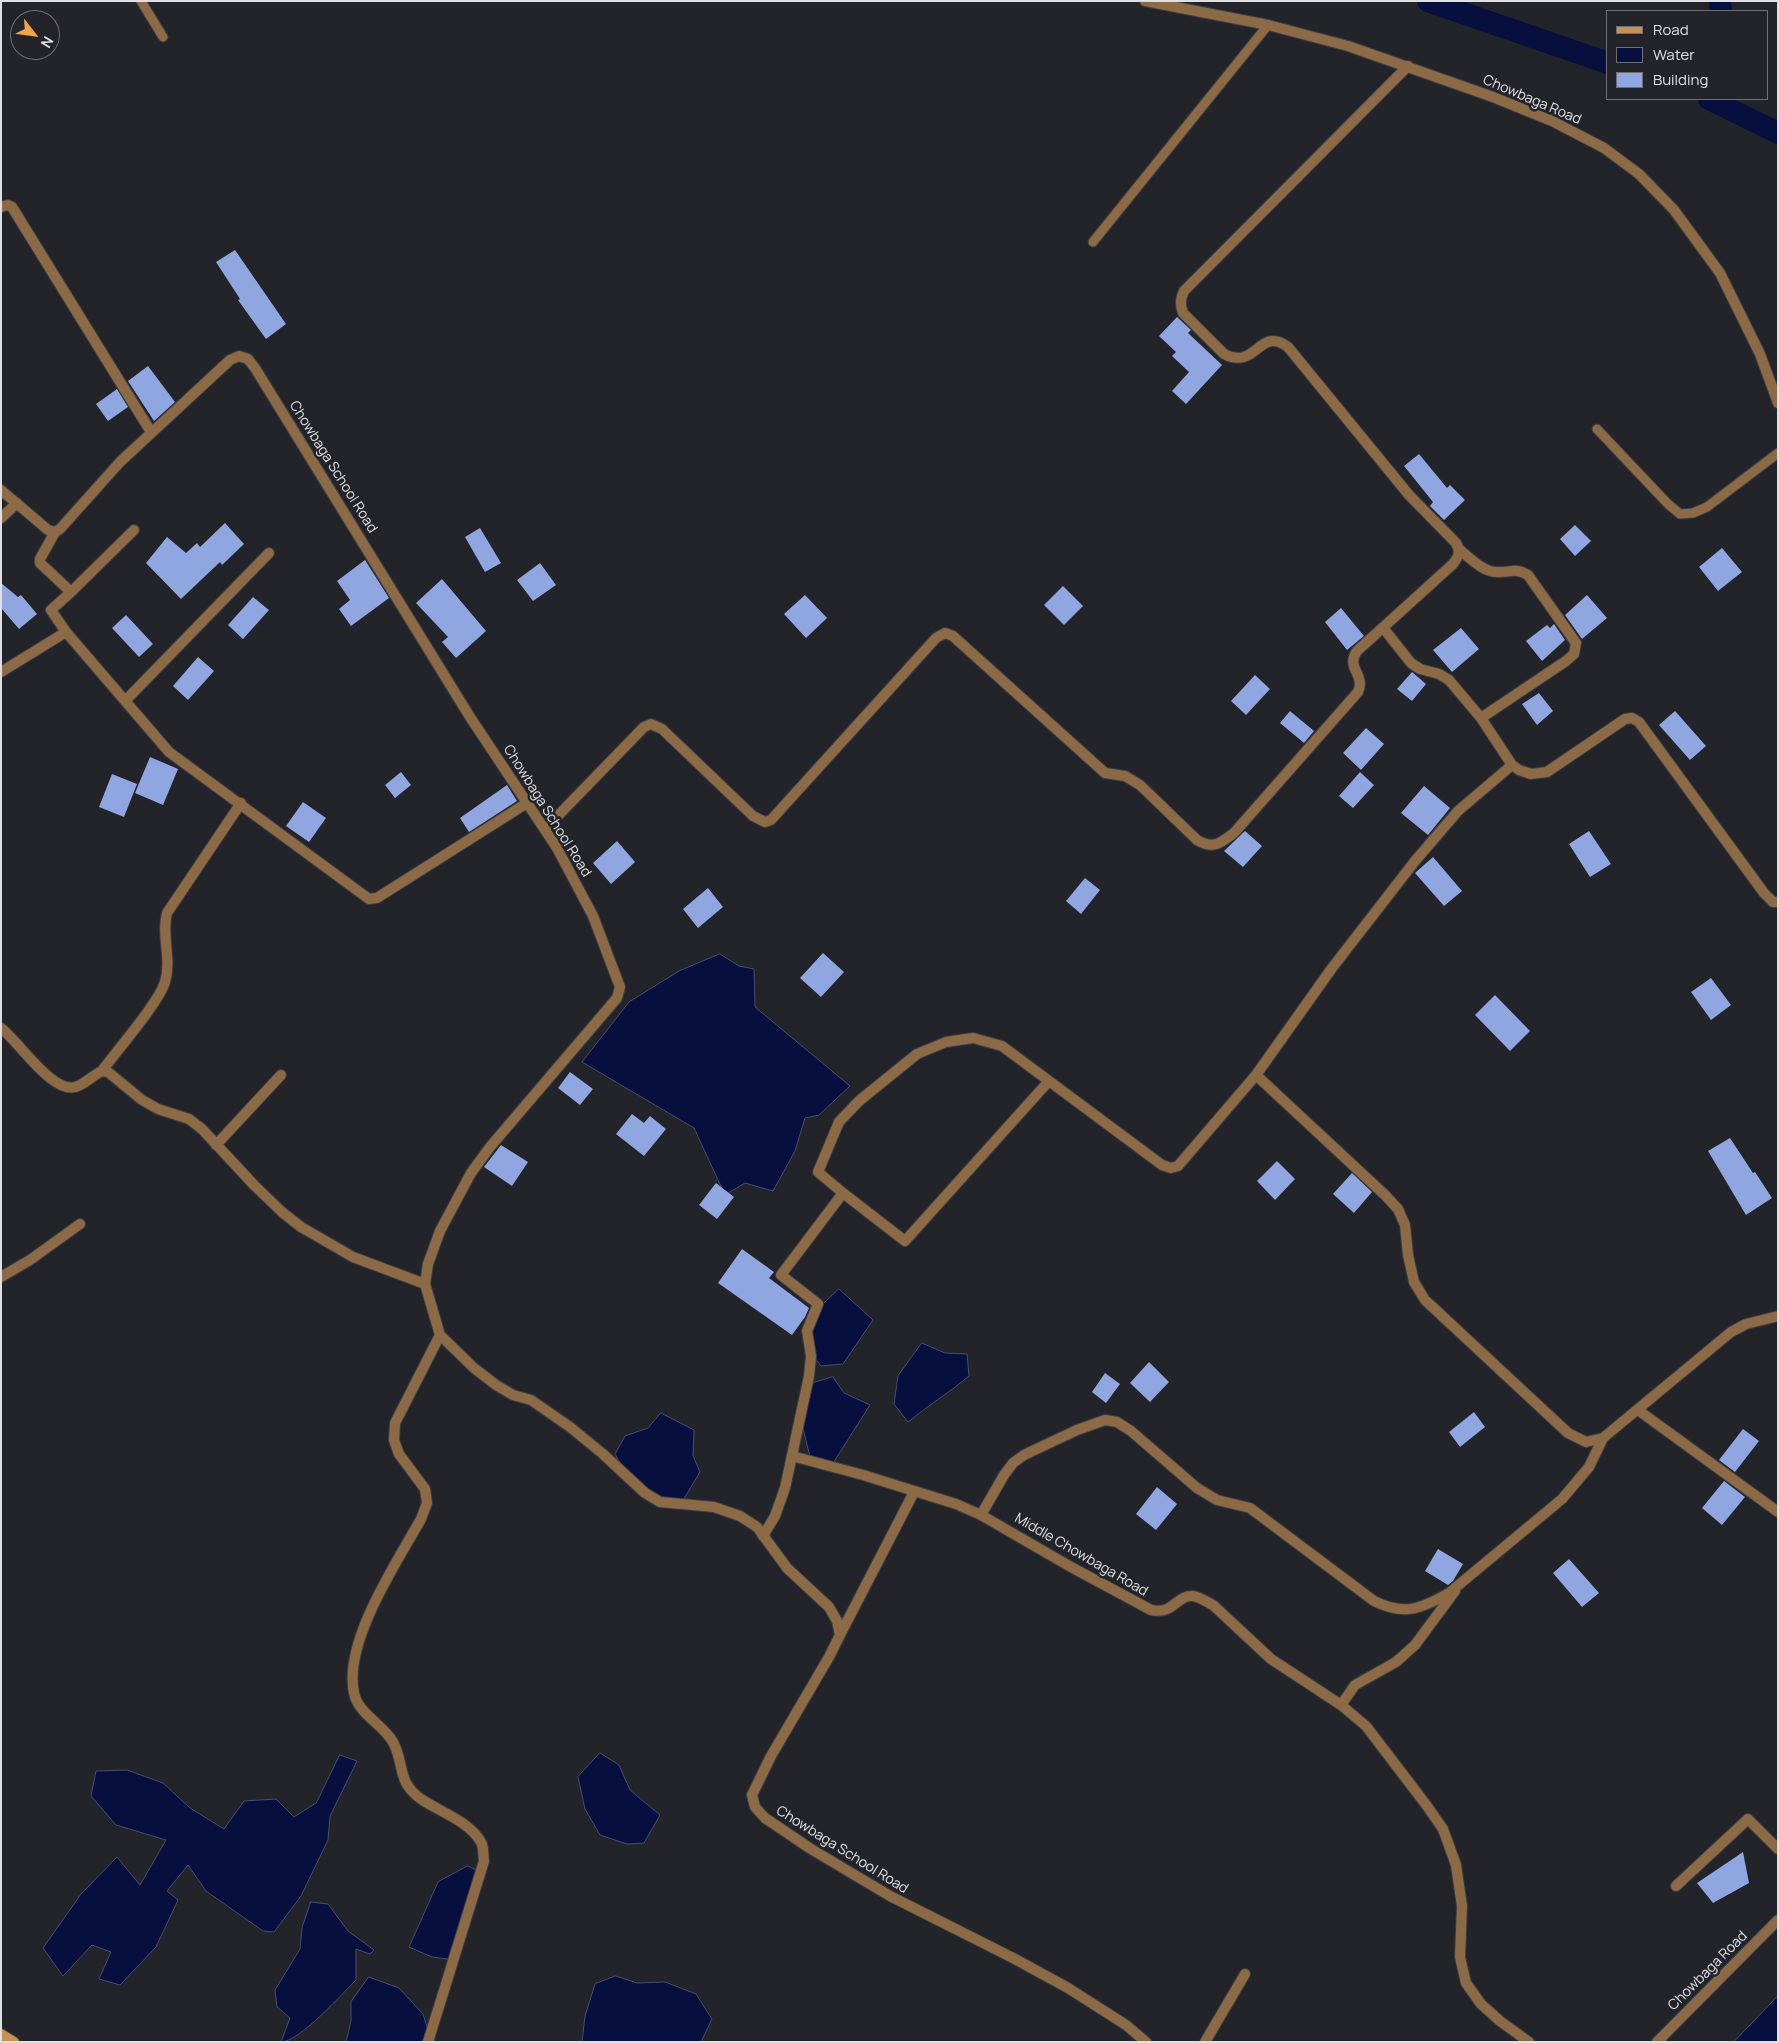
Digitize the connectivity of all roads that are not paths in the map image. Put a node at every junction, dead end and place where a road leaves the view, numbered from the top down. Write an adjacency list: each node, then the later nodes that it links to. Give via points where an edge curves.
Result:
1 (141, 1): 5 (lane)
2 (1145, 1): 3 (street, Chowbaga Road)
3 (1178, 4): 4 (street, Chowbaga Road)
4 (1268, 25): 6 (street, Chowbaga Road); 8 (lane)
5 (163, 37)
6 (1408, 66): 9 (street, Chowbaga Road, via 1552,121 1604,148 1639,174 1674,210 1720,273 1760,354); 18 (street, via 1184,291 1180,305 1183,313 1224,354 1233,358 1243,358 1273,340 1288,347 1409,495)
7 (1, 208): 11 (street, via 12,207)
8 (1093, 242)
9 (1778, 403)
10 (1597, 429): 12 (lane, via 1680,514 1707,507)
11 (151, 432): 17 (street, Chowbaga School Road); 28 (street, Chowbaga School Road, via 230,360 239,356 248,359)
12 (1778, 453)
13 (1, 490): 14 (street)
14 (17, 504): 15 (street); 17 (street, via 48,530)
15 (1, 518)
16 (134, 530): 20 (street)
17 (55, 532): 20 (street, Chowbaga School Road, via 40,563)
18 (1460, 550): 21 (street, via 1453,564); 25 (street, via 1485,569 1496,572 1518,569 1528,575 1576,643 1574,654 1566,662)
19 (269, 553): 24 (street)
20 (71, 592): 22 (street, via 51,610)
21 (1384, 629): 25 (street, via 1411,663 1449,680); 29 (street, via 1352,658 1360,677 1358,692 1220,844 1207,846 1197,840 1132,779 1105,773 953,636 945,633 936,638 771,820 765,822 753,816 662,729 651,724 644,727)
22 (66, 632): 23 (street); 24 (street)
23 (1, 672)
24 (125, 701): 27 (street, via 169,752)
25 (1481, 718): 26 (street)
26 (1512, 765): 30 (street, via 1531,774 1547,772 1625,719 1632,718 1639,722 1764,893 1773,902); 34 (street, via 1458,811 1415,861 1332,968)
27 (241, 803): 28 (street, via 369,899 377,898); 32 (street, via 167,913 164,924 168,960 164,983)
28 (527, 803): 29 (street, Chowbaga School Road)
29 (545, 829): 40 (street, Chowbaga School Road, via 594,916 618,981 619,994 490,1147 472,1173 440,1231 428,1264)
30 (1778, 902)
31 (1, 1028): 32 (street, via 52,1081 64,1088 76,1087)
32 (102, 1071): 36 (street, via 108,1072 142,1100 189,1120)
33 (281, 1075): 36 (street)
34 (1256, 1075): 35 (street, via 1178,1166 1171,1168 1162,1165); 44 (street, via 1398,1209 1405,1226 1414,1282 1425,1300 1568,1433 1586,1442)
35 (1049, 1081): 37 (street, via 905,1241); 37 (street, via 1002,1046 973,1038 946,1042 916,1054 839,1122 818,1172)
36 (216, 1145): 40 (street, via 261,1192 301,1227 353,1257)
37 (843, 1192): 45 (street, via 781,1275 818,1304 807,1331 811,1356 809,1376)
38 (80, 1224): 39 (street, via 30,1260)
39 (1, 1276)
40 (425, 1284): 42 (street, Chowbaga School Road)
41 (1778, 1316): 43 (street, via 1746,1324 1731,1332)
42 (440, 1335): 49 (street, Chowbaga School Road, via 496,1385 531,1400 577,1432 645,1493 660,1502 714,1507 740,1516 757,1527); 59 (street, via 395,1423 394,1440 399,1454 425,1489 427,1503 371,1609 360,1636 354,1664 354,1693 363,1710 392,1741 398,1752 403,1779 420,1798 472,1830 482,1844 484,1861)
43 (1638, 1410): 44 (street); 47 (street)
44 (1603, 1438): 50 (street, via 1589,1467 1562,1498)
45 (792, 1456): 46 (street, Middle Chowbaga Road); 49 (street, via 782,1497)
46 (914, 1492): 48 (street, Middle Chowbaga Road); 51 (street)
47 (1778, 1512)
48 (981, 1515): 50 (street, via 1013,1463 1077,1430 1105,1420 1117,1422 1131,1431 1197,1488 1217,1500 1250,1508 1374,1601 1388,1608 1411,1610 1429,1605); 52 (street, Middle Chowbaga Road, via 1152,1610 1168,1610 1184,1598 1194,1596 1212,1605 1271,1659)
49 (763, 1536): 51 (street, Chowbaga School Road, via 787,1568 829,1607)
50 (1459, 1585): 52 (street, via 1415,1645 1396,1662 1355,1685)
51 (840, 1635): 60 (street, Chowbaga School Road, via 771,1756 752,1795 756,1807 765,1818 850,1873 1068,1988 1126,2025)
52 (1341, 1706): 62 (street, Middle Chowbaga Road, via 1366,1726 1442,1829 1456,1865 1462,1906 1460,1957 1466,1983 1481,2004)
53 (1778, 1849): 54 (street, via 1748,1819)
54 (1676, 1886)
55 (1778, 1920): 63 (street, Chowbaga Road)
56 (1245, 1974): 61 (street)
57 (1, 2034): 58 (main road)
58 (14, 2042)
59 (428, 2042)
60 (1146, 2042)
61 (1204, 2042)
62 (1529, 2042)
63 (1658, 2042)

